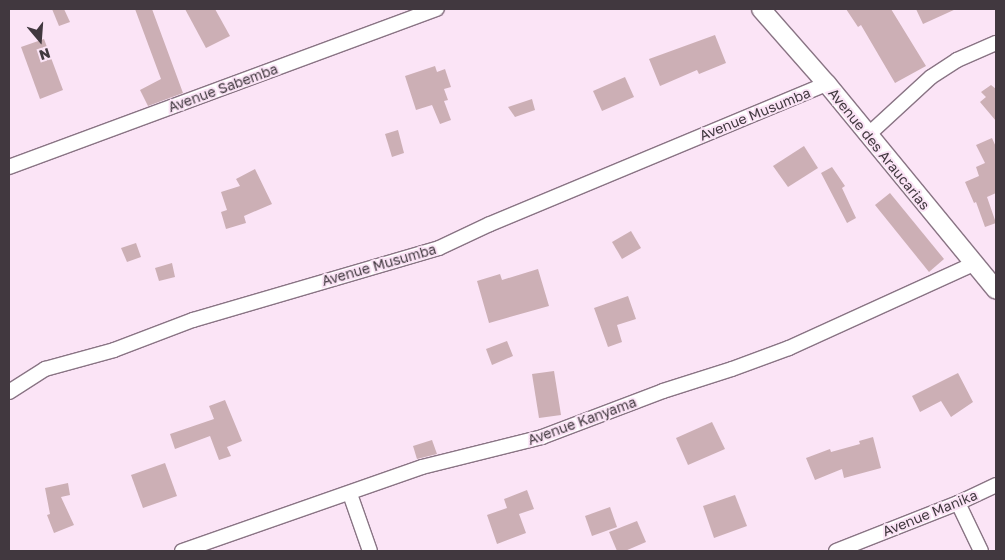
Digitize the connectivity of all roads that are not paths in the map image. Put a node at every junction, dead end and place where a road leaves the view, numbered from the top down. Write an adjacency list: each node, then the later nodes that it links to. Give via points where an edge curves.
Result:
1 (437, 9): 6 (street, Avenue Sabemba)
2 (761, 9): 4 (street, Avenue des Araucarias)
3 (996, 43): 5 (street, via 957,60 931,77)
4 (827, 84): 5 (street, Avenue des Araucarias); 9 (street, Avenue Musumba, via 439,248 193,320 114,350 45,369)
5 (869, 134): 7 (street, Avenue des Araucarias)
6 (9, 167)
7 (973, 264): 8 (street, Avenue des Araucarias); 11 (street, Avenue Kanyama, via 789,348 663,391 542,438 422,467)
8 (996, 290)
9 (9, 392)
10 (996, 485): 12 (street, Avenue Manika)
11 (350, 494): 13 (street, Avenue Kanyama); 14 (street)
12 (958, 503): 15 (street, Avenue Manika); 16 (street)
13 (182, 551)
14 (370, 551)
15 (836, 551)
16 (981, 551)

